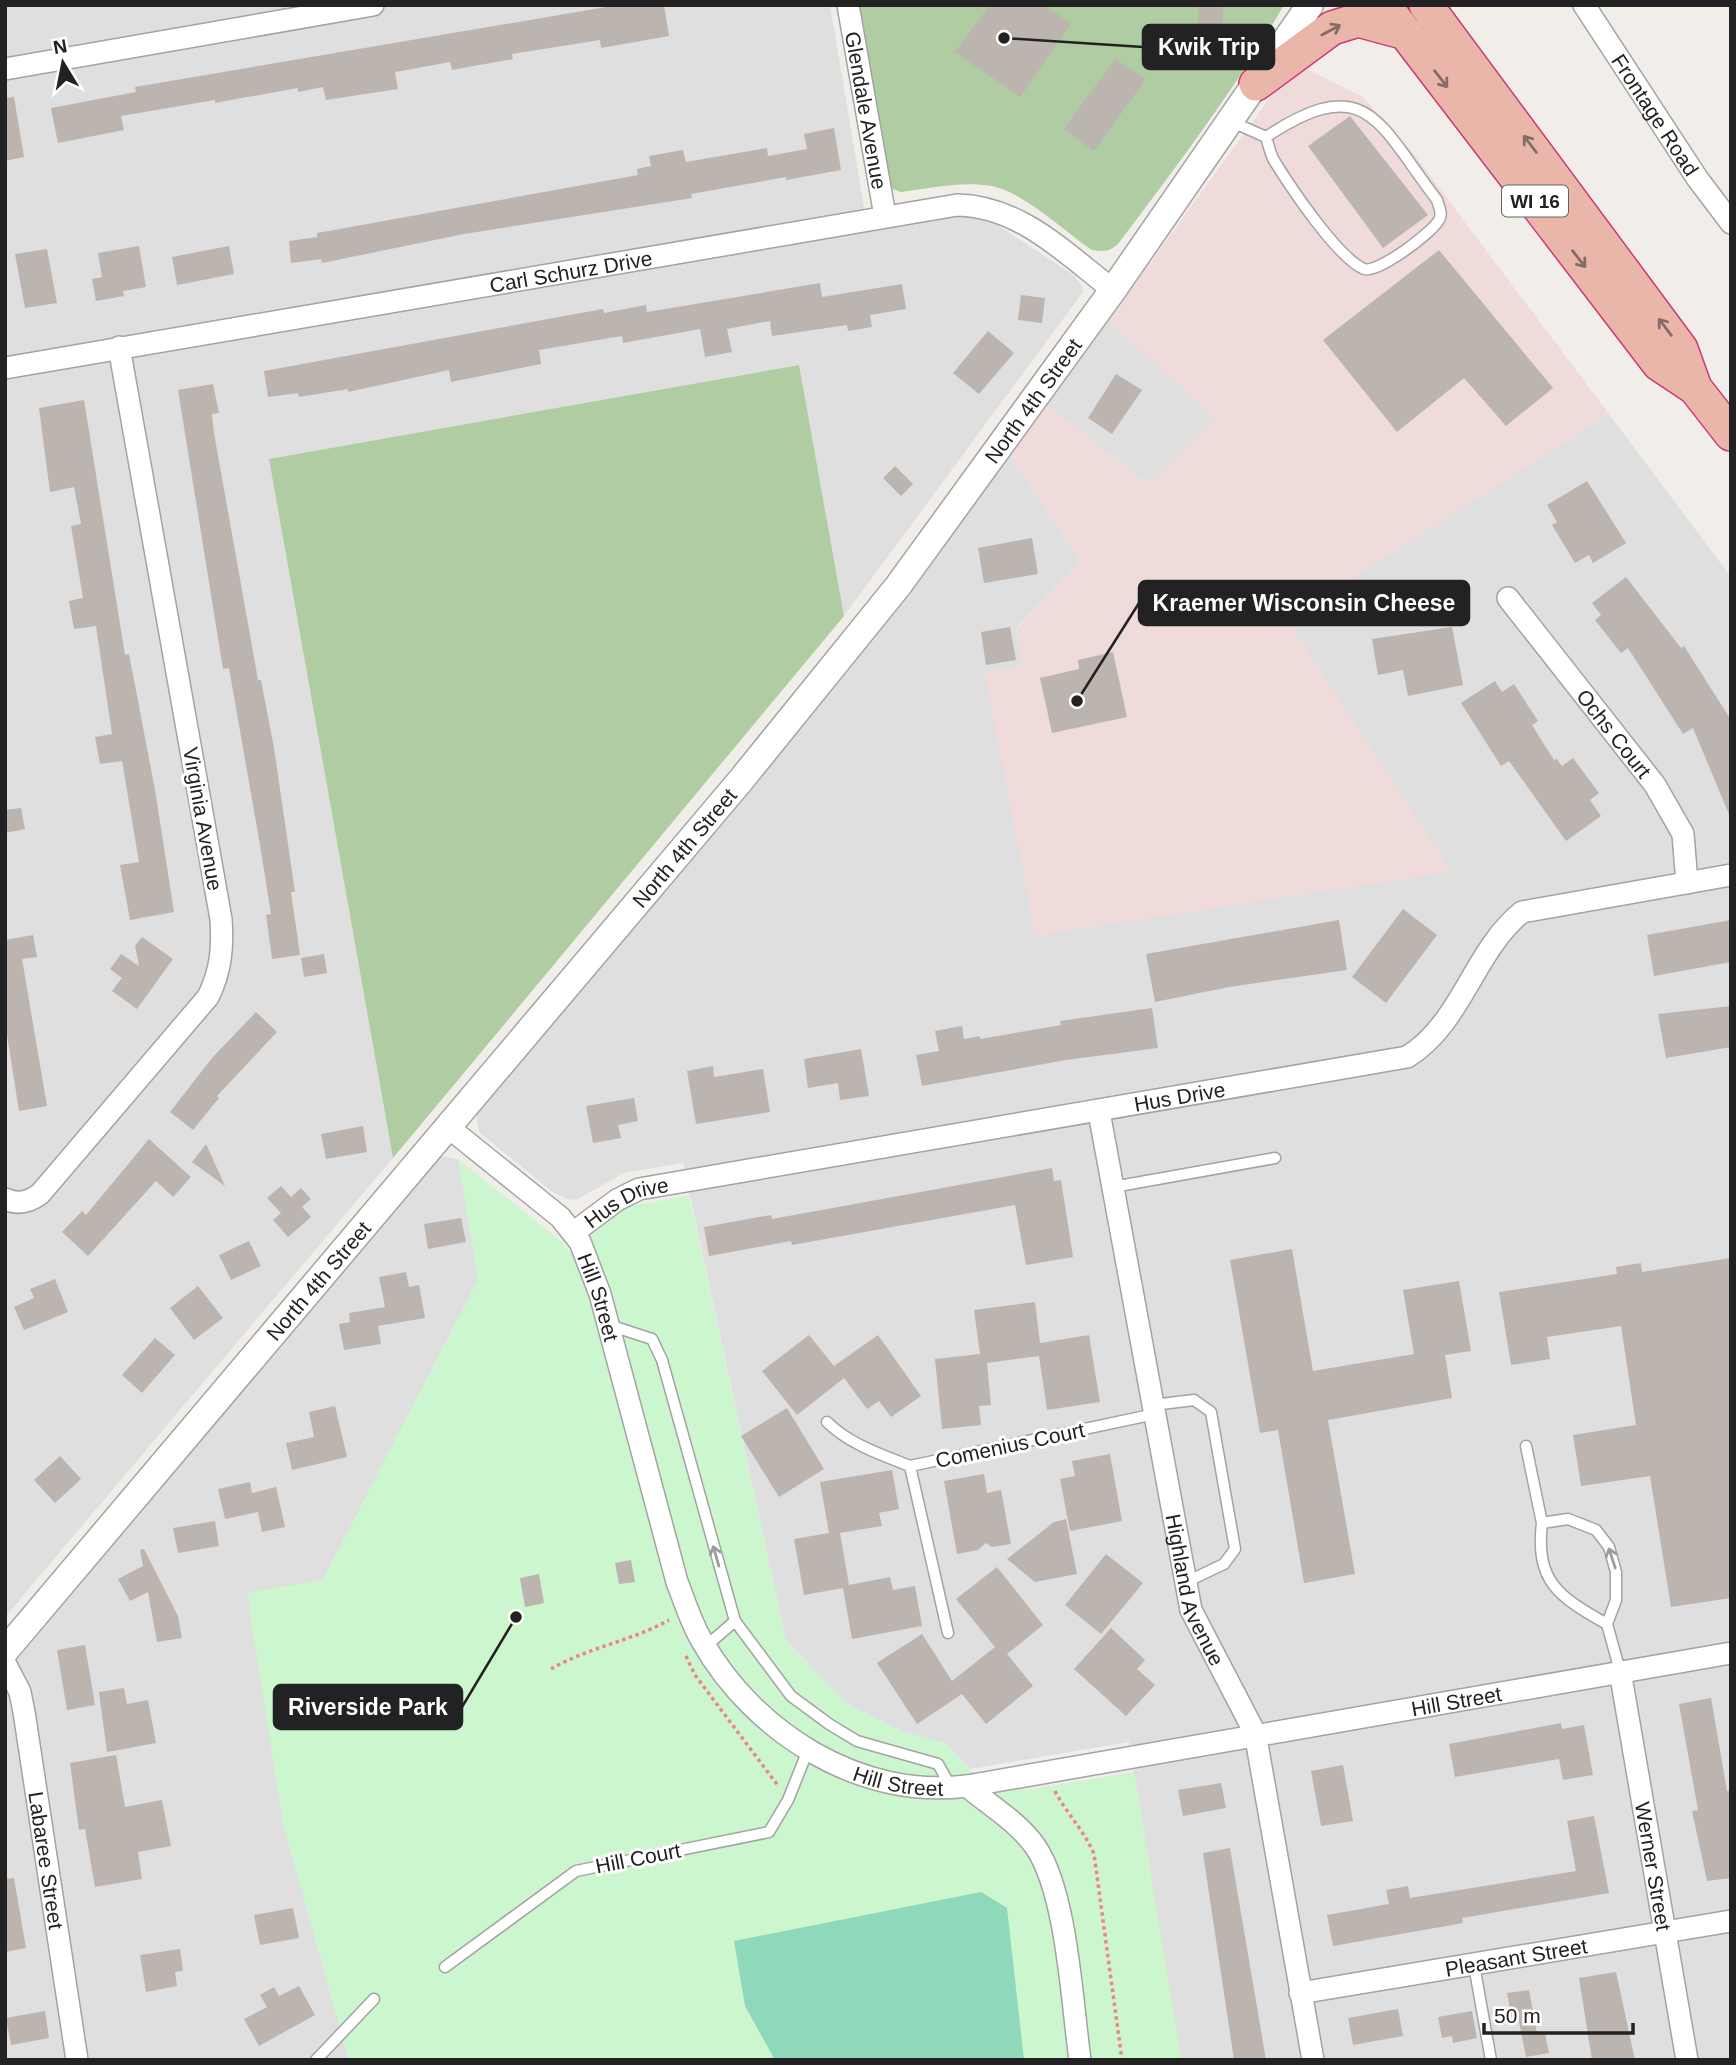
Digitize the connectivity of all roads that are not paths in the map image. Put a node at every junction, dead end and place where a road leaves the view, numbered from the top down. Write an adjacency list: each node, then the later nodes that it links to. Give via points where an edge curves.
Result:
1 (373, 5): 8 (street)
2 (848, 5): 12 (street, Glendale Avenue)
3 (1310, 5): 9 (street, North 4th Street)
4 (1384, 5): 7 (highway, WI 16)
5 (1426, 5): 17 (highway, WI 16, one-way to 5, via 1681,349)
6 (1584, 5): 13 (street, Frontage Road)
7 (1405, 33): 9 (highway, one-way to 7, via 1332,27 1358,20); 17 (highway, WI 16, one-way to 17, via 1659,364)
8 (5, 69)
9 (1256, 84): 10 (street, North 4th Street)
10 (1230, 121): 11 (lane); 14 (street, North 4th Street)
11 (1266, 136): 11 (lane, via 1312,111 1344,105 1361,109 1375,119 1437,200 1439,221 1376,269 1365,270 1342,255 1273,160)
12 (885, 215): 14 (street, Carl Schurz Drive, via 957,205 989,207 1027,224); 15 (street, Carl Schurz Drive)
13 (1731, 223)
14 (1113, 290): 23 (street, North 4th Street, via 898,586)
15 (119, 347): 16 (street, Carl Schurz Drive); 26 (street, Virginia Avenue, via 221,919 222,959 208,997 40,1194 19,1203)
16 (5, 368)
17 (1695, 388): 18 (highway, WI 16)
18 (1731, 433)
19 (1508, 598): 21 (street, Ochs Court, via 1655,785 1683,834)
20 (1731, 875): 21 (street, Hus Drive)
21 (1688, 883): 22 (street, Hus Drive, via 1522,912 1489,950 1433,1038 1407,1058)
22 (1099, 1112): 25 (street, Highland Avenue); 27 (street, Hus Drive, via 639,1189 617,1199)
23 (448, 1127): 27 (street, Hill Street, via 517,1180); 39 (street, North 4th Street)
24 (1275, 1158): 25 (lane)
25 (1113, 1187): 29 (street, Highland Avenue)
26 (5, 1199)
27 (573, 1233): 28 (street, Hill Street, via 590,1264)
28 (609, 1325): 35 (lane, one-way to 28, via 662,1360 652,1339); 38 (street, Hill Street, via 677,1582)
29 (1154, 1410): 32 (lane, Comenius Court); 34 (street, Highland Avenue); 34 (lane, Comenius Court, via 1194,1400 1211,1412 1235,1549 1224,1564)
30 (827, 1422): 32 (lane, via 879,1454)
31 (1527, 1446): 33 (lane)
32 (910, 1465): 37 (lane, Comenius Court)
33 (1542, 1522): 36 (lane, via 1542,1568 1577,1607); 36 (lane, one-way to 33, via 1616,1600 1616,1572 1609,1548 1596,1530 1567,1519)
34 (1186, 1582): 43 (street, Highland Avenue, via 1197,1625)
35 (735, 1621): 38 (lane); 45 (lane, via 791,1696 857,1741 938,1764)
36 (1607, 1624): 42 (lane)
37 (948, 1633)
38 (705, 1647): 44 (street, Hill Street, via 751,1704)
39 (5, 1651)
40 (1731, 1653): 42 (street, Hill Street)
41 (5, 1663): 52 (street, Labaree Street, via 20,1692 24,1712)
42 (1620, 1671): 43 (street, Hill Street); 47 (street, Werner Street)
43 (1255, 1733): 45 (street, Hill Street); 50 (street, Highland Avenue)
44 (808, 1750): 45 (street, Hill Street, via 869,1778 916,1788); 49 (lane, Hill Court, via 769,1832 576,1871)
45 (959, 1787): 54 (street, via 1021,1830 1045,1861 1060,1920)
46 (1731, 1921): 47 (street, Pleasant Street)
47 (1666, 1934): 48 (street, Pleasant Street); 57 (street, Werner Street)
48 (1474, 1965): 50 (street, Pleasant Street); 56 (lane)
49 (445, 1967)
50 (1300, 1993): 55 (street, Highland Avenue)
51 (374, 1999): 53 (lane)
52 (77, 2060)
53 (316, 2060)
54 (1080, 2060)
55 (1313, 2060)
56 (1491, 2060)
57 (1687, 2060)

